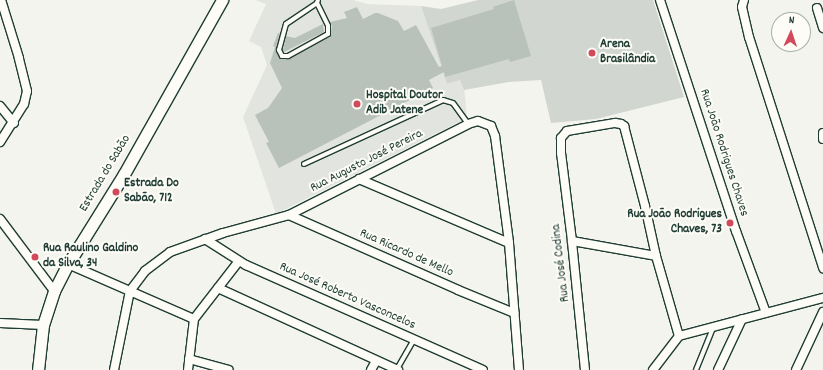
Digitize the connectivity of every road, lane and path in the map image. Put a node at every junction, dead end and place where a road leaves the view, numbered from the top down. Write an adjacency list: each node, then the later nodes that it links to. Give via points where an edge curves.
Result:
1 (1, 0): 9 (street, via 27,91 24,104)
2 (222, 0): 24 (street, Estrada do Sabão, via 124,174)
3 (660, 0): 29 (street, Rua João Rodrigues Chaves, via 736,231)
4 (744, 0): 23 (street, via 742,8 749,37)
5 (318, 2): 5 (lane, via 286,24 279,50 282,56 288,56 328,34 328,26)
6 (817, 8): 7 (street)
7 (823, 28)
8 (0, 106): 9 (street)
9 (14, 123): 13 (street)
10 (468, 124): 14 (lane, via 453,103 443,100); 15 (street, Rua Augusto José Pereira); 20 (street, Rua Augusto José Pereira, via 484,122 493,129)
11 (823, 133): 12 (street)
12 (823, 139)
13 (0, 142)
14 (304, 164)
15 (359, 179): 16 (street, Rua Augusto José Pereira); 20 (street)
16 (289, 215): 18 (street, Rua Augusto José Pereira); 31 (street, Rua Ricardo de Mello)
17 (0, 219): 26 (street)
18 (205, 239): 22 (street, Rua José Roberto Vasconcelos); 27 (street, Rua Augusto José Pereira, via 170,252 145,271)
19 (572, 241): 21 (street); 21 (street, Rua José Codina, via 561,138 567,131 618,123 622,125); 49 (street, Rua José Codina)
20 (509, 243): 31 (street, Rua Augusto José Pereira)
21 (656, 256): 37 (street)
22 (239, 261): 25 (street); 38 (street, Rua José Roberto Vasconcelos)
23 (822, 262)
24 (68, 264): 26 (street, Estrada do Sabão); 27 (street)
25 (218, 288): 32 (street); 40 (street)
26 (54, 291): 35 (street, Estrada do Sabão)
27 (130, 291): 32 (street); 42 (street, Rua Augusto José Pereira)
28 (823, 298): 29 (street)
29 (766, 312): 33 (street)
30 (823, 312): 53 (street)
31 (514, 313): 48 (street, Rua Augusto José Pereira)
32 (194, 319): 39 (street)
33 (742, 319): 36 (street); 52 (street)
34 (0, 323): 35 (street)
35 (43, 325): 41 (street, Estrada do Sabão)
36 (714, 326): 37 (street); 51 (lane)
37 (679, 336): 50 (street)
38 (414, 339): 46 (lane); 47 (street, Rua José Roberto Vasconcelos)
39 (189, 359): 43 (street); 44 (street)
40 (376, 360): 45 (street); 46 (street)
41 (38, 370)
42 (114, 370)
43 (188, 370)
44 (229, 370)
45 (371, 370)
46 (398, 370)
47 (483, 370)
48 (519, 370)
49 (585, 370)
50 (652, 370)
51 (696, 370)
52 (718, 370)
53 (796, 370)

